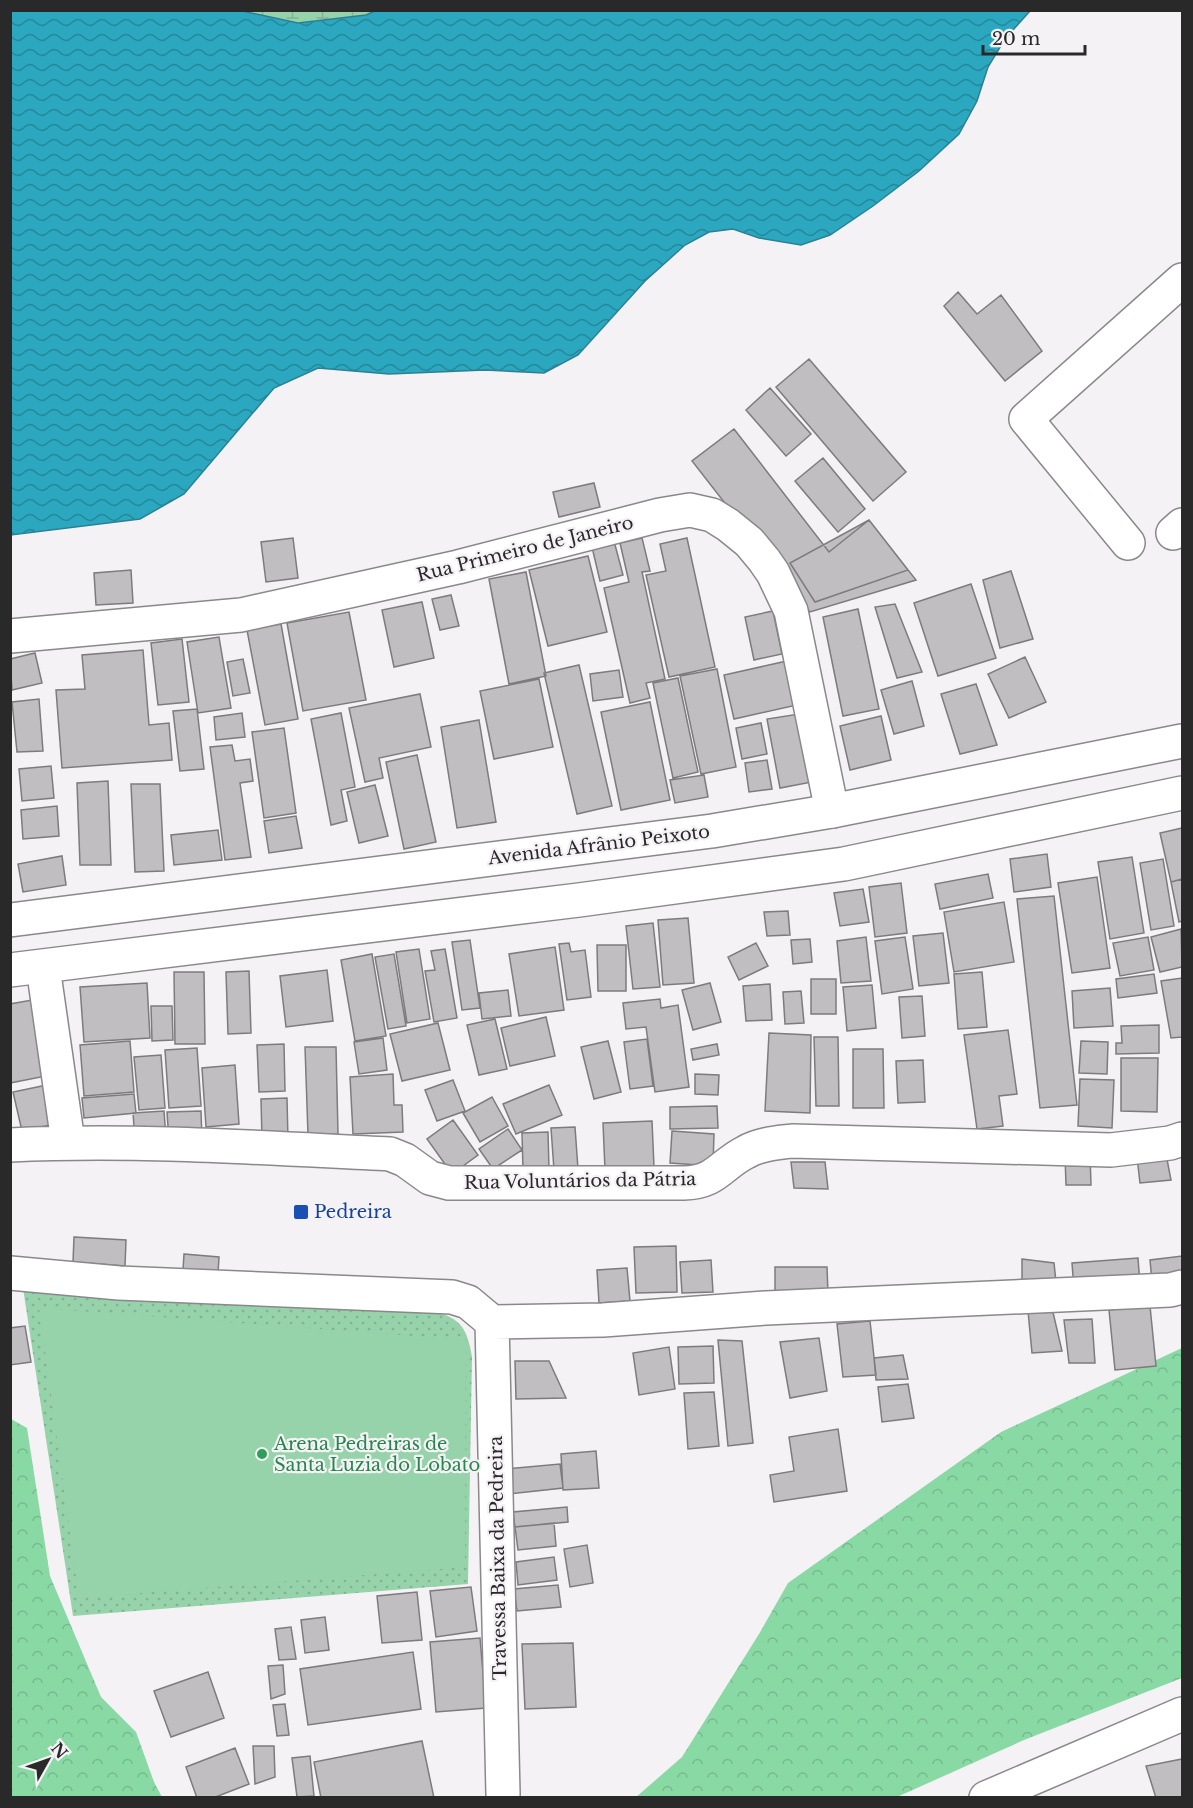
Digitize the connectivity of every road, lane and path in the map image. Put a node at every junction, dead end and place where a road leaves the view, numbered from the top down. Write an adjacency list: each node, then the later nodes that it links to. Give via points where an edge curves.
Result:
1 (1182, 280): 2 (street, via 1026,419)
2 (1128, 543)
3 (10, 636): 6 (street, Rua Primeiro de Janeiro, via 241,615 690,510 712,515 749,542 764,560 791,611)
4 (1182, 741): 6 (street, Avenida Afrânio Peixoto)
5 (1182, 793): 8 (street, via 844,864)
6 (832, 811): 7 (street, Avenida Afrânio Peixoto, via 712,831)
7 (10, 920)
8 (43, 967): 9 (street); 11 (street)
9 (10, 970)
10 (1182, 1139): 11 (street, Rua Voluntários da Pátria, via 1111,1150 792,1141 766,1144 745,1152 701,1183 449,1183 430,1178 390,1154)
11 (68, 1142): 12 (street, Rua Voluntários da Pátria)
12 (10, 1145)
13 (10, 1273): 15 (street, via 119,1283 452,1297 468,1302)
14 (1182, 1287): 15 (street, via 603,1320)
15 (492, 1322): 17 (street, Travessa Baixa da Pedreira)
16 (1182, 1714): 18 (street)
17 (503, 1794)
18 (986, 1797)

